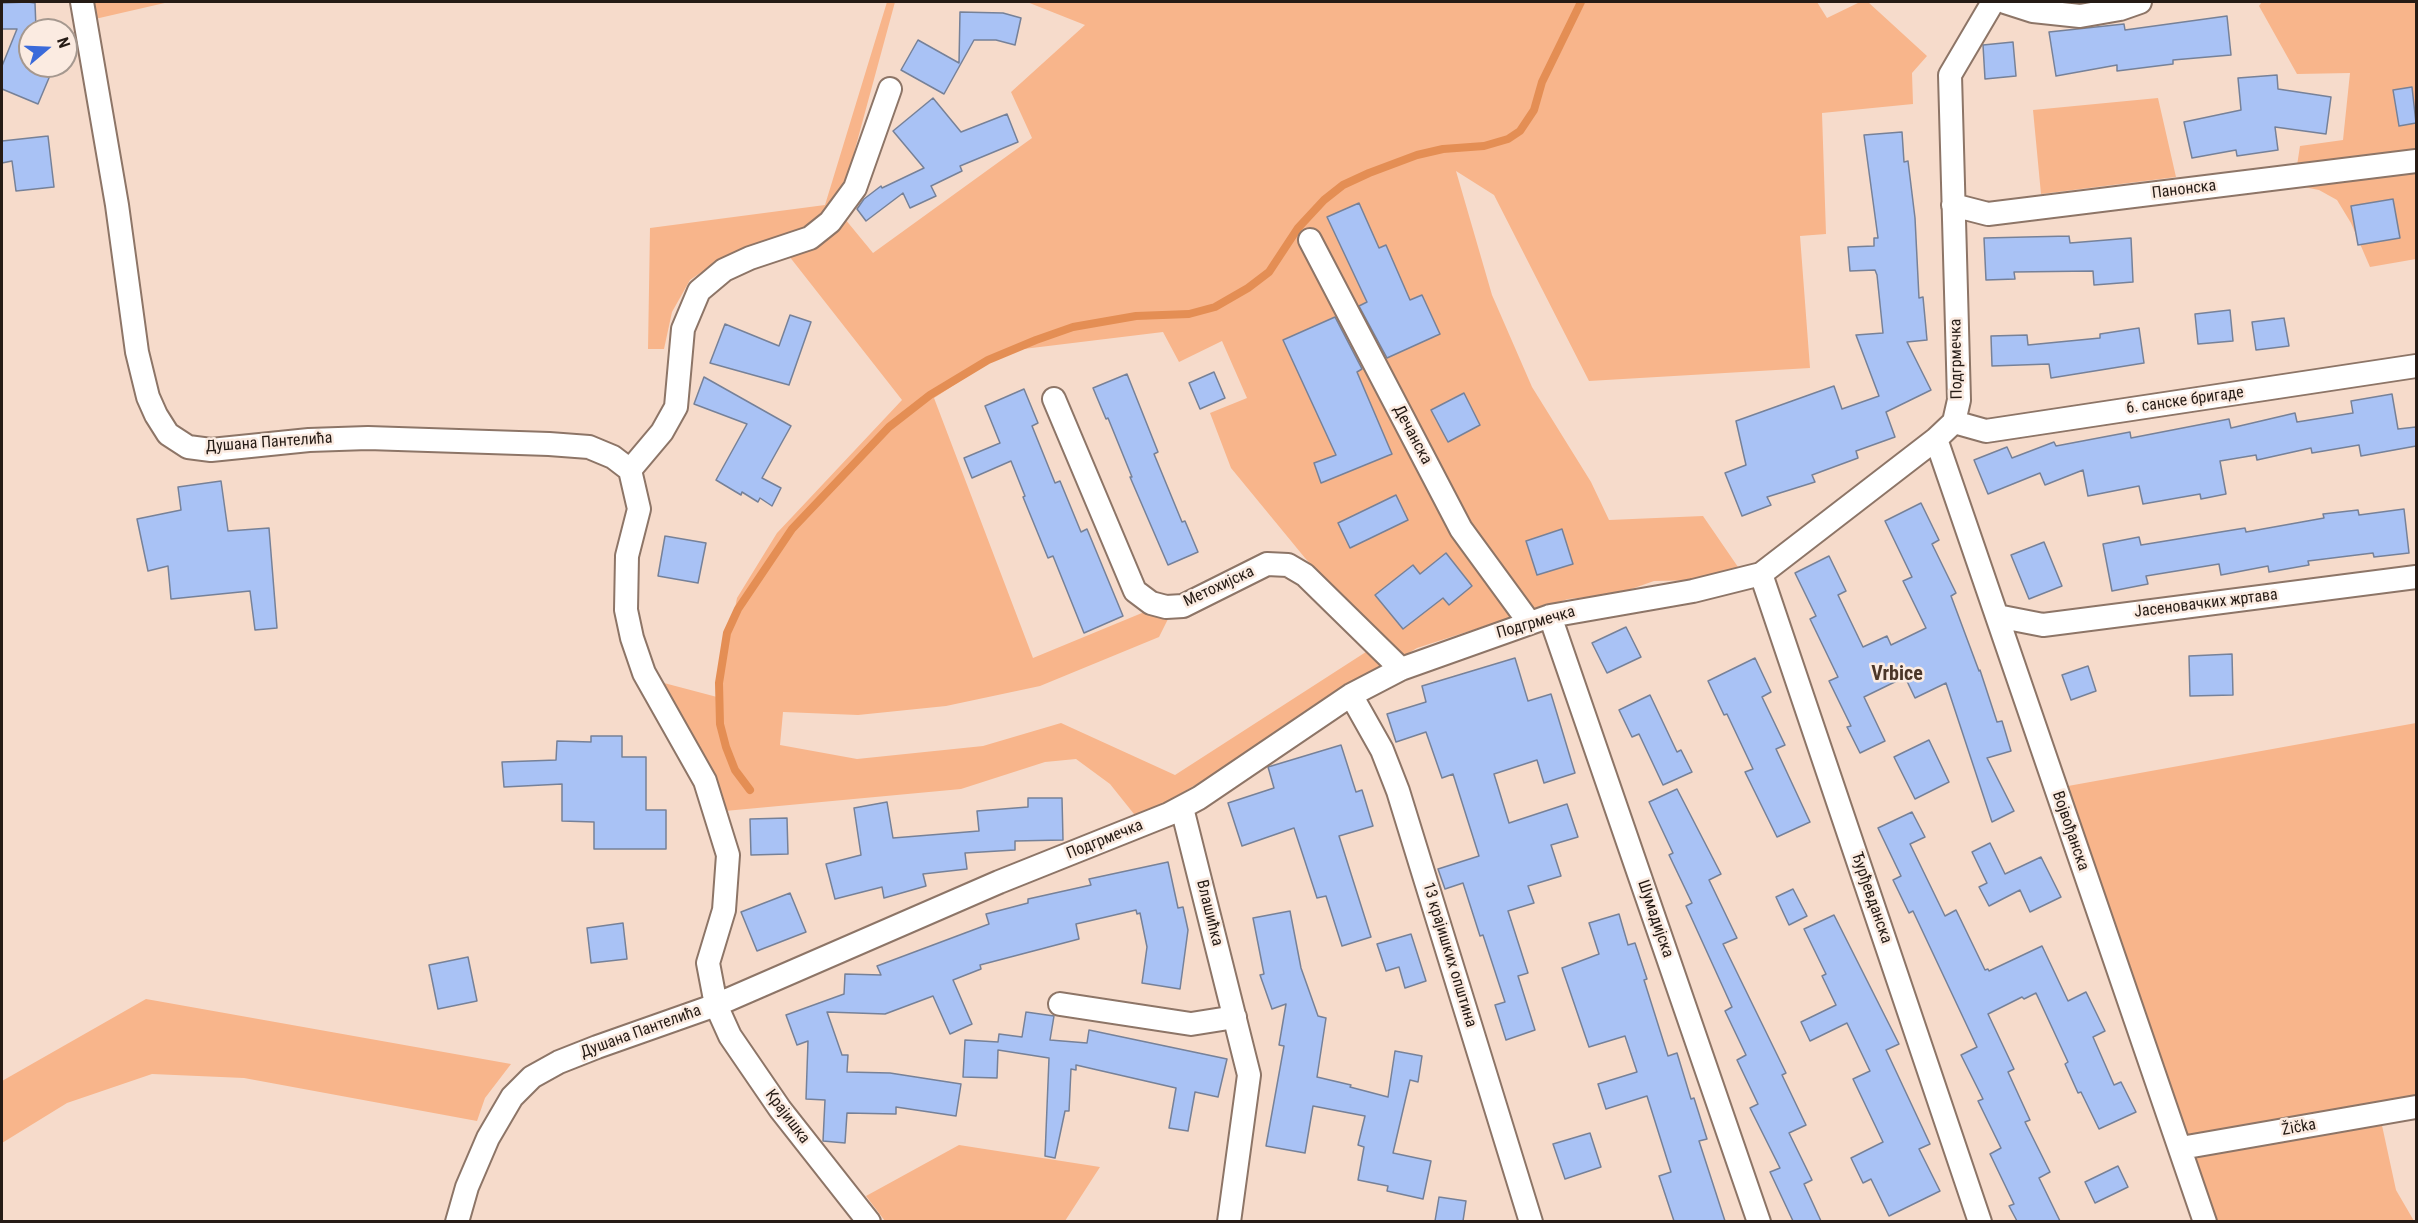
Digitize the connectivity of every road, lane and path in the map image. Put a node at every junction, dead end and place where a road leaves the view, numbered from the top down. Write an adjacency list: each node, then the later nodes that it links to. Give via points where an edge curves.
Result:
1 (82, 2): 13 (street, Душана Пантелића, via 119,216 137,352 148,397 168,434 188,447 211,450 368,438 588,447 613,457)
2 (1993, 2): 7 (street, Подгрмечка, via 1950,75)
3 (2005, 2): 4 (street, via 2033,11 2080,16)
4 (2140, 2)
5 (890, 89): 13 (street, via 855,188 830,222 810,238 724,270 699,291 683,329 676,407 663,432)
6 (2416, 161): 7 (street, Панонска, via 1988,214)
7 (1953, 205): 11 (street, Подгрмечка, via 1959,400)
8 (1310, 240): 17 (street, Дечанска, via 1461,529)
9 (2416, 366): 11 (street, 6. санске бригаде, via 1986,431)
10 (1054, 399): 18 (street, Метохијска, via 1135,591 1151,603 1183,606 1267,564 1288,565 1305,574)
11 (1954, 422): 12 (street, Подгрмечка)
12 (1936, 440): 14 (street, Подгрмечка); 16 (street, Војвођанска)
13 (630, 470): 22 (street, Душана Пантелића, via 639,509 627,556 626,610 632,638 644,674 705,781 728,855 724,910 708,963)
14 (1761, 573): 17 (street, Подгрмечка, via 1693,591); 31 (street, Ђурђевданска)
15 (2416, 577): 16 (street, Јасеновачких жртава, via 2043,625)
16 (1997, 616): 25 (street, Војвођанска)
17 (1540, 619): 18 (street, Подгрмечка); 30 (street, Шумадијска)
18 (1401, 669): 19 (street, Подгрмечка)
19 (1351, 695): 20 (street, Подгрмечка); 29 (street, 13 крајишких општина, via 1382,750 1398,790)
20 (1182, 808): 22 (street, Подгрмечка, via 999,882); 23 (street, Влашићка)
21 (1060, 1004): 23 (street, via 1191,1024)
22 (716, 1005): 26 (street, Душана Пантелића, via 597,1047 532,1077 512,1097 488,1138); 27 (street, Крајишка, via 730,1036 780,1109)
23 (1235, 1017): 28 (street, Влашићка, via 1249,1076)
24 (2416, 1107): 25 (street, Žička)
25 (2181, 1148): 32 (street, Војвођанска)
26 (457, 1221)
27 (869, 1221)
28 (1229, 1221)
29 (1531, 1221)
30 (1759, 1221)
31 (1980, 1221)
32 (2205, 1221)

